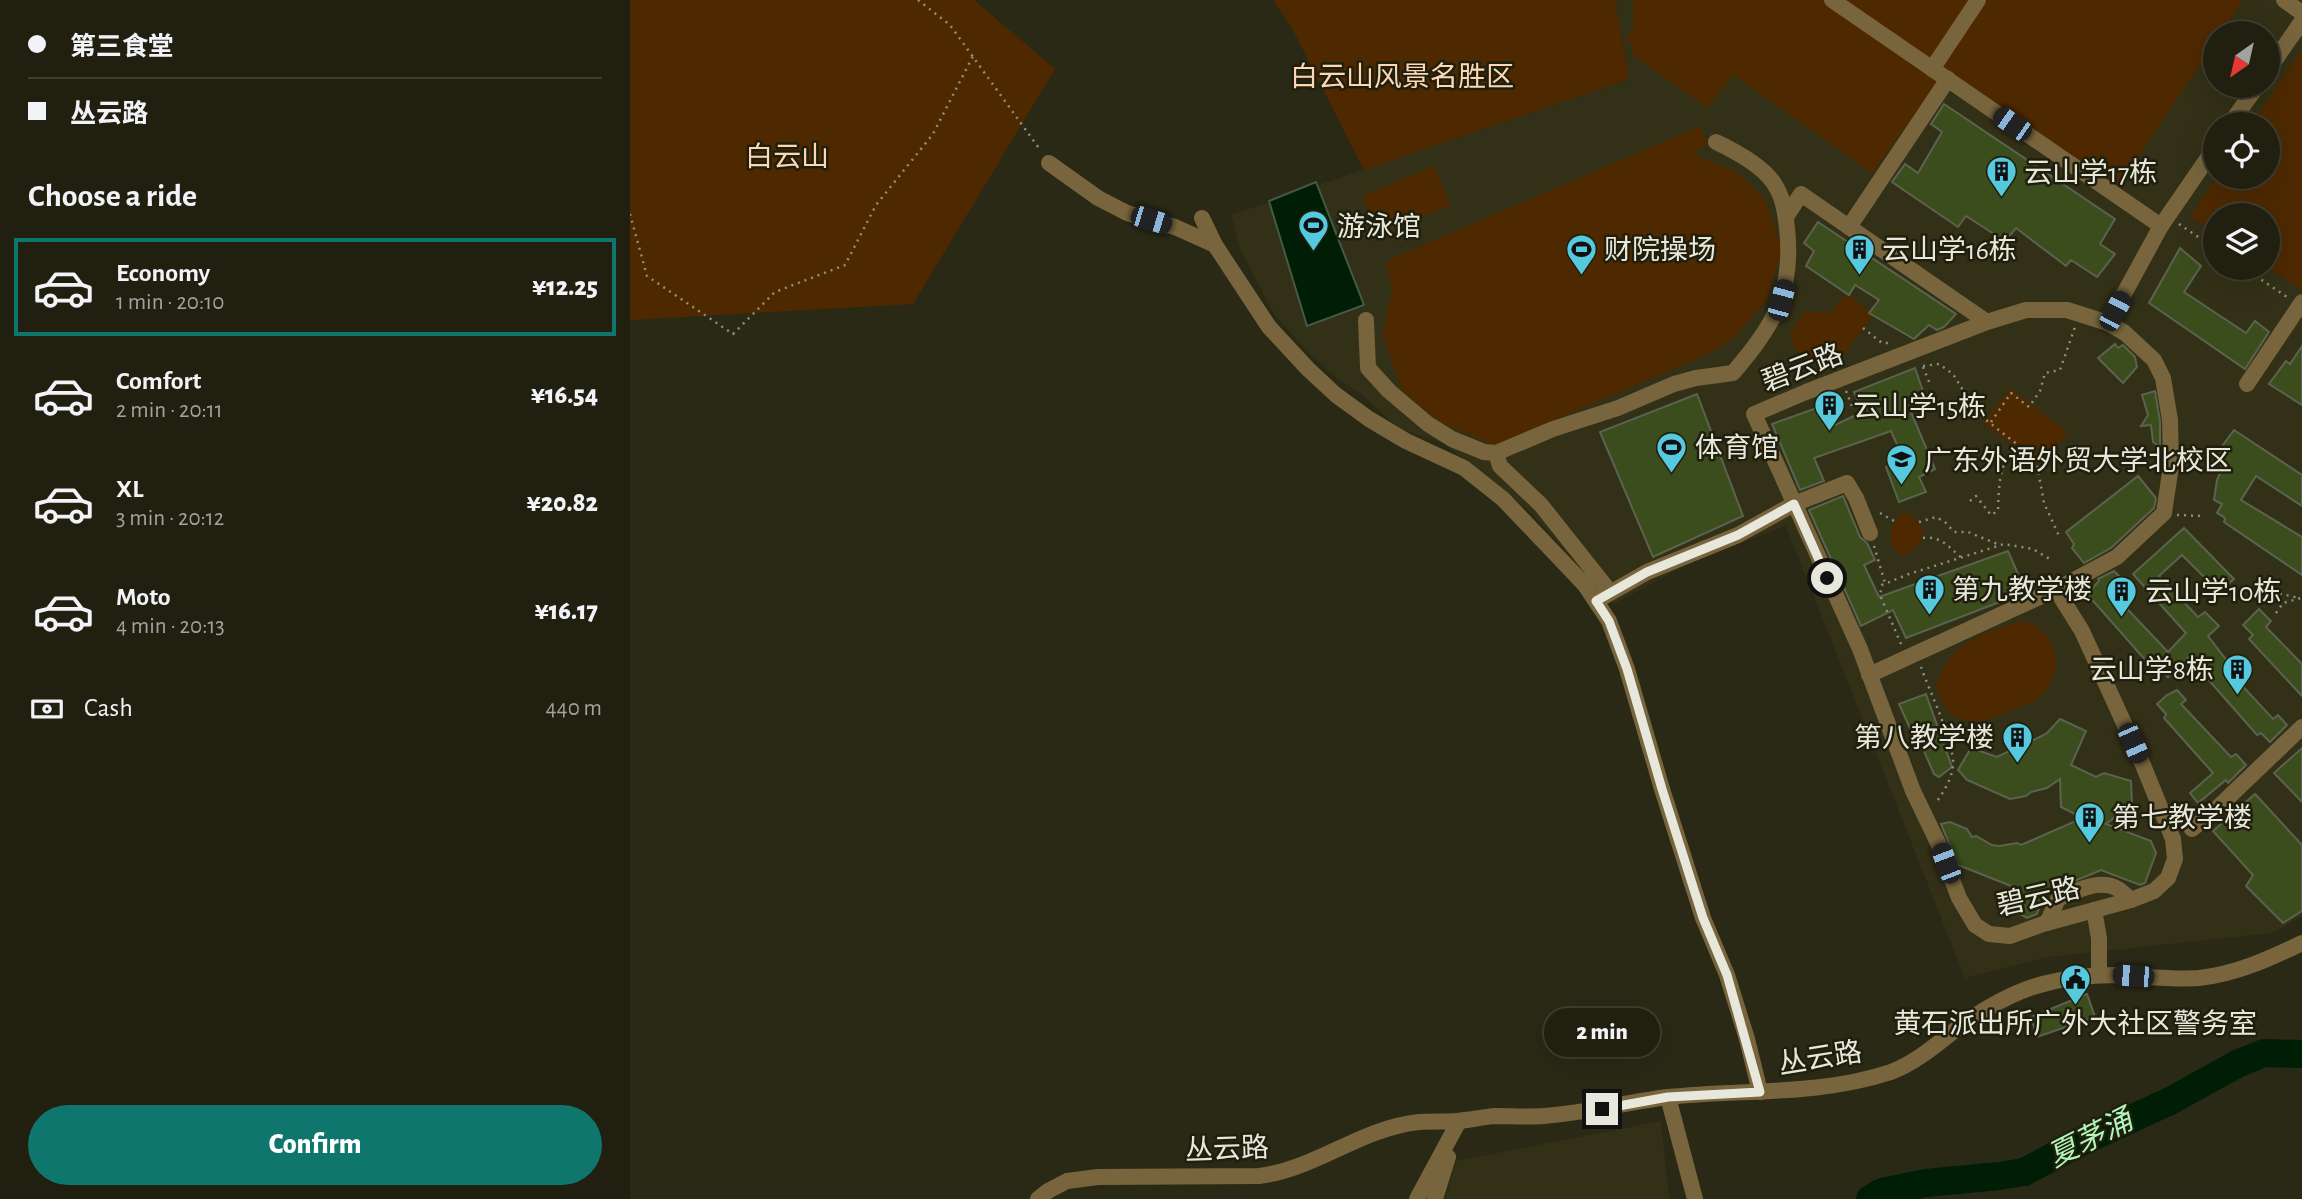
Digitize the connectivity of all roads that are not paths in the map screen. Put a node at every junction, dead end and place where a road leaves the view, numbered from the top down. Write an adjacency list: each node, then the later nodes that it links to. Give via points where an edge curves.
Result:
1 (1832, 0): 7 (street)
2 (1978, 0): 7 (street)
3 (2284, 0): 4 (street)
4 (2302, 13)
5 (2302, 21): 6 (street)
6 (2280, 53)
7 (1932, 69): 8 (street)
8 (1948, 79): 14 (street); 15 (street)
9 (1716, 142): 12 (street, via 1742,155 1772,180)
10 (1049, 163): 16 (street, via 1117,208)
11 (2203, 165): 14 (street)
12 (1786, 217): 15 (street, via 1801,194); 22 (street, via 1789,263 1781,300 1770,325 1733,373 1674,384)
13 (1202, 218): 16 (street)
14 (2165, 221): 20 (street)
15 (1849, 227): 19 (street)
16 (1215, 245): 26 (street, via 1269,327 1308,369 1369,419 1464,468 1503,499)
17 (2301, 304): 21 (street)
18 (1366, 320): 22 (street, via 1368,368 1389,391 1451,439)
19 (1987, 322): 20 (street, 碧云路, via 2026,310 2067,310); 23 (street, 碧云路, via 1754,414)
20 (2108, 323): 25 (street, 碧云路, via 2125,332 2154,360 2163,378 2171,466 2164,513 2117,557)
21 (2247, 384)
22 (1496, 453): 26 (street, via 1500,466 1541,505)
23 (1794, 504): 24 (street, via 1847,483); 26 (street); 27 (street, 碧云路)
24 (1870, 533)
25 (2059, 588): 27 (street); 30 (street, 碧云路, via 2113,697 2173,839 2175,859 2168,878 2154,891)
26 (1603, 597): 35 (street, via 1703,918 1727,975)
27 (1869, 675): 32 (street, 碧云路, via 1913,791 1975,925 1989,934 2010,936)
28 (2302, 727): 29 (street)
29 (2192, 829)
30 (2131, 900): 31 (street, 碧云路); 32 (street, via 2116,887 2099,884 2076,890 2058,899)
31 (2095, 910): 32 (street, 碧云路); 34 (street)
32 (2048, 923)
33 (2302, 943): 34 (street, 丛云路, via 2267,960 2209,976)
34 (2098, 975): 35 (street, 丛云路, via 2035,987 1997,1002 1894,1071 1831,1087)
35 (1760, 1092): 36 (street, 丛云路)
36 (1668, 1097): 37 (street, 丛云路, via 1542,1116); 41 (street)
37 (1459, 1121): 38 (street, 丛云路, via 1387,1128 1279,1173 1098,1177 1066,1181); 39 (street); 40 (street)
38 (1038, 1199)
39 (1417, 1199)
40 (1435, 1199)
41 (1695, 1199)

